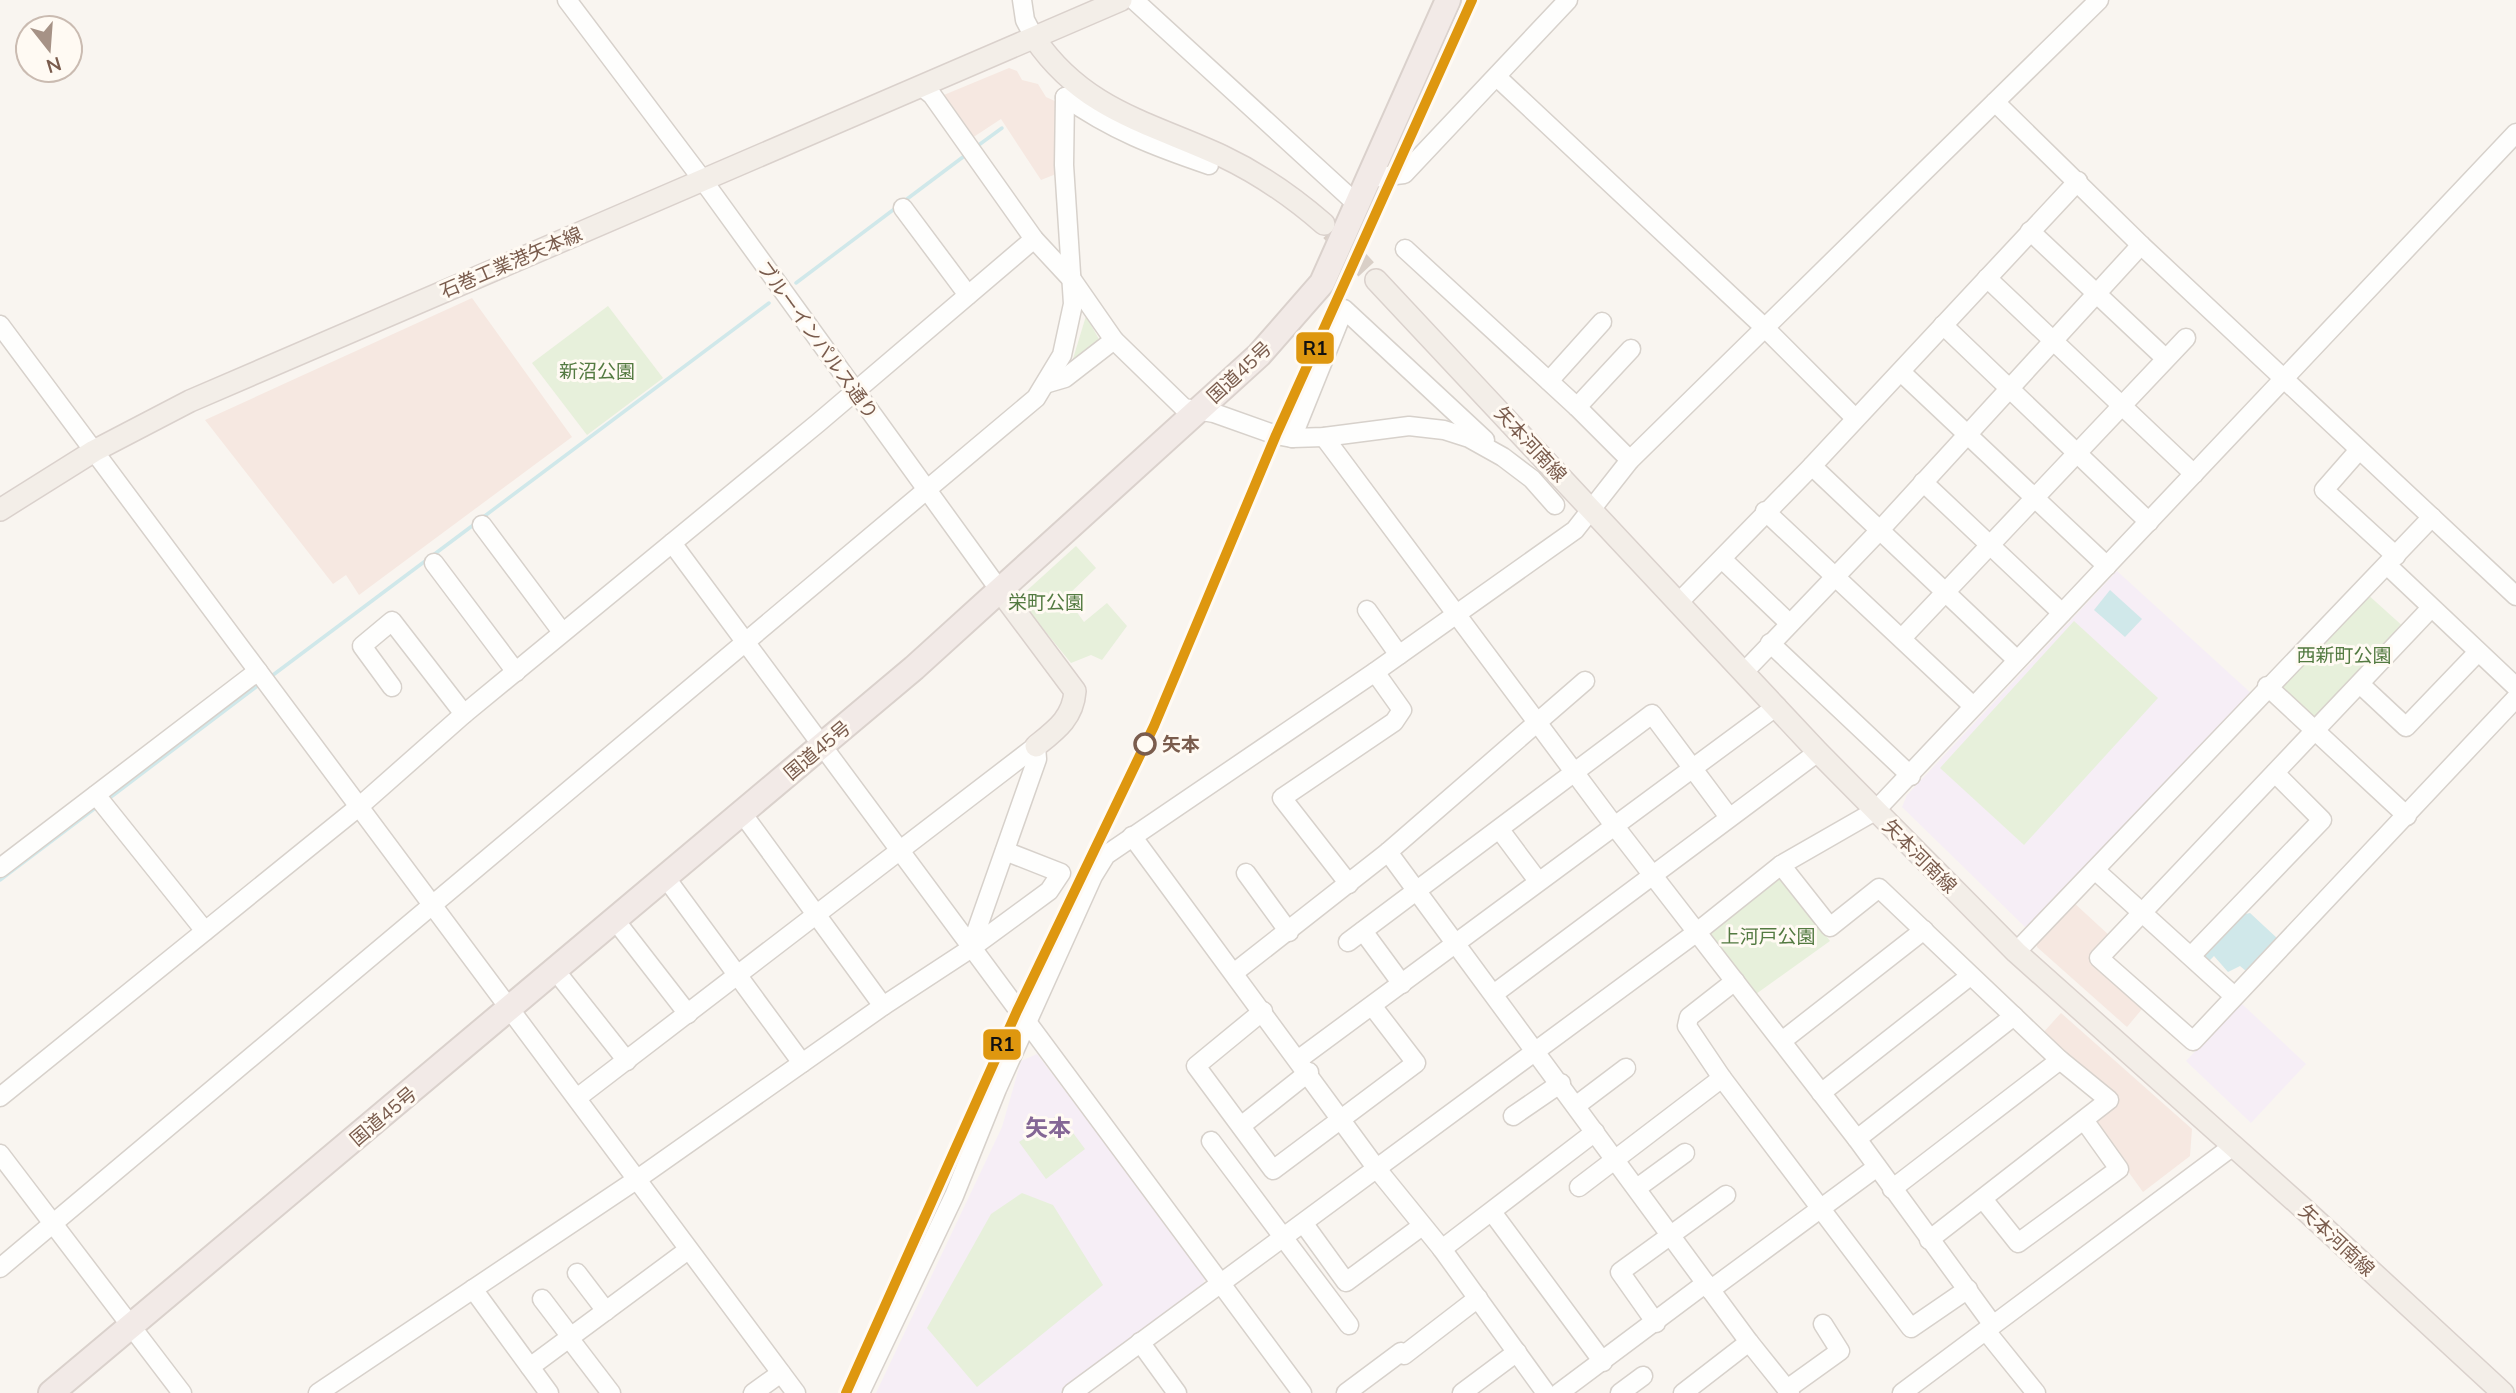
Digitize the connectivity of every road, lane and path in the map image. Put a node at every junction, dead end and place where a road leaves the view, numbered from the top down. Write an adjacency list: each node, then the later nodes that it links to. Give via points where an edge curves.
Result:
1 (567, 0): 15 (street, ブルーインパルス通り)
2 (1023, 0): 8 (street, via 1025,20)
3 (1121, 0): 8 (main road)
4 (1134, 0): 17 (street)
5 (1448, 0): 14 (highway, 国道45号)
6 (1569, 0): 9 (street)
7 (2099, 0): 11 (street)
8 (1035, 39): 10 (main road, 石巻工業港矢本線); 19 (main road, via 1054,67 1101,102 1250,170)
9 (1498, 78): 14 (street, via 1404,174); 32 (street)
10 (922, 87): 15 (main road, 石巻工業港矢本線); 21 (street)
11 (1995, 102): 16 (street); 32 (street)
12 (2516, 132): 39 (street)
13 (1209, 165): 26 (street, via 1100,122 1065,97 1064,165)
14 (1371, 178): 17 (highway, 国道45号)
15 (702, 179): 43 (street, ブルーインパルス通り); 52 (main road, 石巻工業港矢本線, via 241,377)
16 (2078, 181): 20 (street); 22 (street)
17 (1359, 205): 46 (highway, 国道45号, via 1322,283 1306,304)
18 (903, 208): 28 (street)
19 (1324, 224)
20 (2030, 231): 24 (street); 27 (street)
21 (1034, 239): 26 (street); 28 (street)
22 (2141, 245): 27 (street); 39 (street)
23 (1405, 248): 40 (street)
24 (1987, 278): 31 (street); 35 (street)
25 (1376, 280): 62 (main road, 矢本河南線)
26 (1073, 281): 34 (street); 41 (street, via 1070,326)
27 (2097, 294): 35 (street); 37 (street)
28 (968, 295): 43 (street)
29 (1602, 322): 40 (street)
30 (0, 325): 52 (street)
31 (1942, 325): 38 (street); 42 (street)
32 (1765, 328): 47 (street); 55 (street)
33 (2186, 338): 37 (street)
34 (1114, 340): 41 (street, via 1065,378); 46 (street, via 1171,398 1184,408)
35 (2052, 343): 42 (street); 44 (street)
36 (1632, 349): 45 (street)
37 (2165, 358): 44 (street)
38 (1900, 372): 47 (street); 48 (street)
39 (2285, 379): 51 (street); 57 (street)
40 (1549, 381): 45 (street)
41 (1048, 383): 59 (street, via 1022,411)
42 (2010, 389): 48 (street); 53 (street)
43 (856, 390): 59 (street, ブルーインパルス通り); 69 (street)
44 (2121, 405): 53 (street); 57 (street)
45 (1577, 407): 55 (street)
46 (1199, 410): 50 (street); 76 (highway, 国道45号)
47 (1855, 418): 56 (street)
48 (1967, 435): 58 (street); 60 (street)
49 (1324, 437): 50 (street); 54 (street, via 1409,426 1456,434); 83 (street)
50 (1292, 438): 54 (street, via 1344,309)
51 (2359, 450): 65 (street); 72 (street, via 2323,489)
52 (94, 451): 63 (main road, 石巻工業港矢本線); 95 (street)
53 (2078, 454): 60 (street); 66 (street)
54 (1503, 457): 61 (street, via 1532,479)
55 (1630, 460): 62 (street)
56 (1812, 466): 64 (street); 68 (street)
57 (2194, 474): 66 (street)
58 (1923, 482): 68 (street); 70 (street)
59 (926, 490): 76 (street, ブルーインパルス通り); 87 (street)
60 (2034, 500): 70 (street); 74 (street)
61 (1555, 505)
62 (1591, 509): 79 (main road, 矢本河南線); 83 (street, via 1575,530)
63 (0, 510)
64 (1765, 511): 71 (street); 75 (street)
65 (2432, 517): 72 (street); 78 (street)
66 (2149, 522): 74 (street)
67 (482, 525): 85 (street)
68 (1880, 530): 75 (street); 77 (street)
69 (672, 543): 85 (street); 87 (street)
70 (1990, 547): 77 (street); 82 (street)
71 (1722, 559): 79 (street); 84 (street)
72 (2391, 561): 80 (street); 98 (street)
73 (434, 563): 92 (street)
74 (2108, 565): 82 (street)
75 (1833, 577): 84 (street); 86 (street)
76 (1001, 592): 107 (main road, ブルーインパルス通り, via 1075,691 1069,716); 108 (highway, 国道45号)
77 (1947, 595): 86 (street); 91 (street)
78 (2516, 596)
79 (1679, 602): 94 (main road, 矢本河南線)
80 (2431, 608): 89 (street); 97 (street)
81 (1367, 610): 90 (street)
82 (2062, 613): 91 (street)
83 (1455, 614): 90 (street); 105 (street)
84 (1789, 623): 88 (street)
85 (562, 632): 92 (street)
86 (1902, 638): 103 (street)
87 (745, 641): 108 (street); 135 (street)
88 (1770, 643): 94 (street); 113 (street)
89 (2478, 652): 97 (street, via 2406,727); 100 (street)
90 (1399, 655): 93 (street)
91 (2017, 660): 103 (street)
92 (516, 672): 104 (street)
93 (1375, 672): 122 (street); 133 (street, via 1402,710 1394,722 1282,798)
94 (1744, 672): 102 (main road, 矢本河南線)
95 (263, 678): 114 (street); 115 (street)
96 (1585, 681): 105 (street)
97 (2361, 685): 106 (street)
98 (2267, 686): 106 (street); 128 (street)
99 (392, 687): 104 (street, via 362,646 392,621)
100 (2516, 687)
101 (2516, 698): 118 (street)
102 (1777, 706): 109 (main road, 矢本河南線); 110 (street)
103 (1973, 706): 113 (street)
104 (464, 714): 115 (street)
105 (1537, 721): 111 (street); 125 (street)
106 (2317, 730): 112 (street); 118 (street)
107 (1036, 746): 123 (street); 124 (street, via 1037,759)
108 (821, 747): 117 (highway, 国道45号); 123 (street)
109 (1818, 752): 116 (main road, 矢本河南線); 119 (street)
110 (1694, 769): 111 (street, via 1653,713); 119 (street); 120 (street)
111 (1576, 774): 120 (street); 121 (street)
112 (2275, 774): 136 (street); 148 (street, via 2322,820)
113 (1911, 776): 116 (street)
114 (100, 801): 127 (street); 140 (street)
115 (361, 805): 135 (street); 140 (street)
116 (1875, 811): 126 (street); 147 (main road, 矢本河南線)
117 (742, 814): 131 (highway, 国道45号); 137 (street)
118 (2407, 816): 156 (street)
119 (1729, 817): 130 (street)
120 (1613, 824): 130 (street); 132 (street)
121 (1500, 830): 132 (street); 134 (street)
122 (1132, 836): 150 (street); 163 (street, via 1106,856 1093,876)
123 (898, 849): 137 (street); 146 (street)
124 (1005, 851): 146 (street); 146 (street, via 1061,873 1049,891)
125 (1388, 852): 133 (street); 134 (street)
126 (1781, 865): 139 (street, via 1830,928 1879,888); 143 (street)
127 (0, 868)
128 (2095, 870): 136 (street); 147 (street)
129 (1246, 873): 142 (street)
130 (1653, 876): 143 (street); 155 (street)
131 (666, 878): 138 (highway, 国道45号); 152 (street)
132 (1538, 881): 145 (street)
133 (1349, 884): 142 (street)
134 (1417, 889): 141 (street); 145 (street)
135 (431, 904): 159 (street); 198 (street)
136 (2142, 912): 148 (street); 156 (street, via 2099,958 2193,1041)
137 (816, 915): 152 (street); 157 (street)
138 (615, 920): 149 (highway, 国道45号); 161 (street)
139 (1924, 930): 151 (street); 164 (street)
140 (205, 931): 174 (street)
141 (1363, 931): 144 (street); 154 (street)
142 (1289, 932): 150 (street)
143 (1697, 932): 153 (street); 165 (street)
144 (1348, 942)
145 (1455, 943): 154 (street); 155 (street)
146 (970, 948): 157 (street); 163 (street)
147 (2016, 952): 184 (main road, 矢本河南線)
148 (2192, 956): 156 (street)
149 (555, 970): 159 (highway, 国道45号); 167 (street)
150 (1235, 972): 160 (street)
151 (1970, 976): 162 (street); 173 (street)
152 (737, 977): 161 (street); 168 (street)
153 (1735, 981): 164 (street); 171 (street, via 1689,1017 1687,1026)
154 (1402, 984): 158 (street)
155 (1495, 993): 165 (street)
156 (2234, 996)
157 (883, 1006): 168 (street)
158 (1373, 1007): 169 (street); 178 (street, via 1416,1063)
159 (509, 1010): 175 (street); 216 (highway, 国道45号)
160 (1263, 1011): 169 (street); 180 (street, via 1196,1066)
161 (688, 1014): 167 (street)
162 (2014, 1016): 166 (street); 182 (street)
163 (1027, 1025): 208 (street); 238 (street, via 954,1196)
164 (1782, 1041): 173 (street)
165 (1537, 1051): 172 (street); 189 (street)
166 (2060, 1060): 179 (street, via 2109,1100); 193 (street)
167 (627, 1061): 175 (street)
168 (802, 1063): 190 (street)
169 (1304, 1065): 178 (street); 180 (street)
170 (1626, 1068): 176 (street)
171 (1722, 1078): 187 (street); 196 (street)
172 (1561, 1083): 176 (street); 177 (street)
173 (1821, 1093): 182 (street)
174 (0, 1097)
175 (577, 1098): 190 (street)
176 (1577, 1105): 181 (street)
177 (1513, 1116)
178 (1341, 1120): 180 (street, via 1273,1170); 189 (street)
179 (2084, 1120): 195 (street); 195 (street, via 2119,1169 2018,1243)
180 (1241, 1126)
181 (1595, 1132): 187 (street); 197 (street)
182 (1857, 1139): 188 (street)
183 (1211, 1141): 202 (street)
184 (2232, 1146): 219 (street); 250 (main road, 矢本河南線)
185 (1685, 1153): 192 (street)
186 (0, 1154): 198 (street)
187 (1616, 1160): 191 (street); 192 (street)
188 (1877, 1167): 193 (street); 196 (street)
189 (1377, 1168): 199 (street); 200 (street)
190 (636, 1180): 205 (street); 210 (street)
191 (1579, 1187)
192 (1637, 1188): 201 (street)
193 (1892, 1189): 203 (street)
194 (1726, 1195): 201 (street)
195 (1983, 1199): 203 (street)
196 (1819, 1208): 209 (street); 211 (street, via 1911,1328)
197 (1492, 1212): 204 (street); 224 (street)
198 (54, 1223): 206 (street); 216 (street)
199 (1304, 1224): 200 (street, via 1346,1282); 202 (street)
200 (1422, 1226): 204 (street)
201 (1673, 1235): 209 (street); 215 (street, via 1620,1272)
202 (1283, 1239): 208 (street); 218 (street)
203 (1929, 1240): 211 (street)
204 (1442, 1248): 212 (street)
205 (688, 1250): 214 (street); 226 (street)
206 (0, 1268)
207 (577, 1273): 214 (street)
208 (1221, 1283): 221 (street); 241 (street)
209 (1708, 1287): 215 (street); 222 (street)
210 (473, 1289): 225 (street); 228 (street)
211 (1968, 1289): 219 (street)
212 (1478, 1298): 223 (street); 242 (street)
213 (542, 1299): 220 (street)
214 (606, 1311): 220 (street)
215 (1656, 1323): 224 (street)
216 (132, 1324): 230 (highway, 国道45号); 231 (street)
217 (1823, 1324): 229 (street, via 1840,1351)
218 (1349, 1325)
219 (1990, 1328): 248 (street); 249 (street)
220 (570, 1337): 225 (street); 235 (street)
221 (1140, 1342): 239 (street); 240 (street)
222 (1749, 1342): 229 (street); 247 (street)
223 (1517, 1352): 243 (street); 244 (street)
224 (1603, 1362): 245 (street)
225 (530, 1367): 234 (street)
226 (781, 1373): 236 (street); 237 (street)
227 (1643, 1376): 246 (street)
228 (340, 1378): 232 (street); 233 (street)
229 (1789, 1391)
230 (51, 1393)
231 (182, 1393)
232 (318, 1393)
233 (351, 1393)
234 (549, 1393)
235 (611, 1393)
236 (753, 1393)
237 (796, 1393)
238 (860, 1393)
239 (1072, 1393)
240 (1177, 1393)
241 (1302, 1393)
242 (1346, 1393)
243 (1462, 1393)
244 (1546, 1393)
245 (1559, 1393)
246 (1620, 1393)
247 (1683, 1393)
248 (1902, 1393)
249 (2036, 1393)
250 (2503, 1393)

